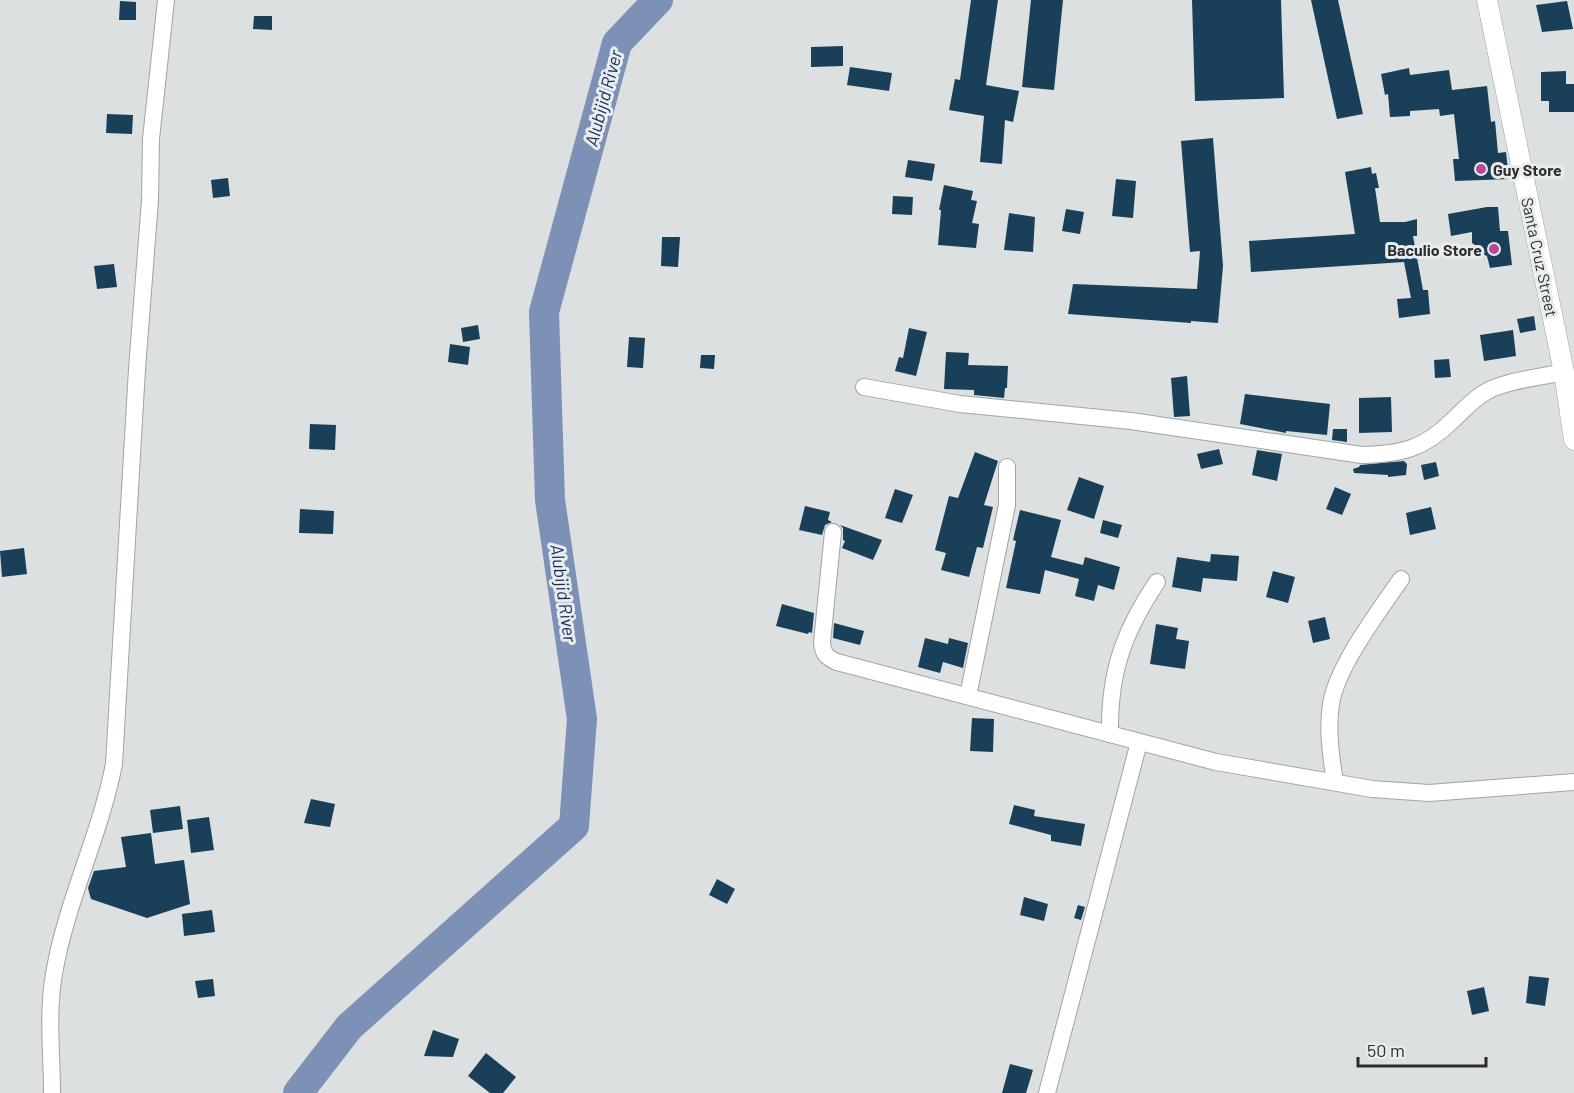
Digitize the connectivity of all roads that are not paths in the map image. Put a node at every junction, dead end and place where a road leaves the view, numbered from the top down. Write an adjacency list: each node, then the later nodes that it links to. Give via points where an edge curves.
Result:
1 (166, 0): 15 (street, via 151,139 114,764 54,974)
2 (1487, 0): 3 (street, Santa Cruz Street)
3 (1564, 372): 4 (street, via 1483,393 1426,443 1384,454 1351,453 1131,421 960,404); 5 (street, Santa Cruz Street)
4 (864, 387)
5 (1574, 440)
6 (1007, 467): 10 (street, via 1007,505)
7 (833, 532): 10 (street, via 822,642 827,657)
8 (1401, 579): 13 (street, via 1368,626 1335,687 1330,752)
9 (1156, 582): 11 (street, via 1128,630 1112,688)
10 (968, 696): 11 (street)
11 (1110, 734): 12 (street)
12 (1138, 742): 13 (street, via 1216,762); 16 (street)
13 (1335, 782): 14 (street, via 1429,793)
14 (1574, 782)
15 (52, 1093)
16 (1047, 1093)

